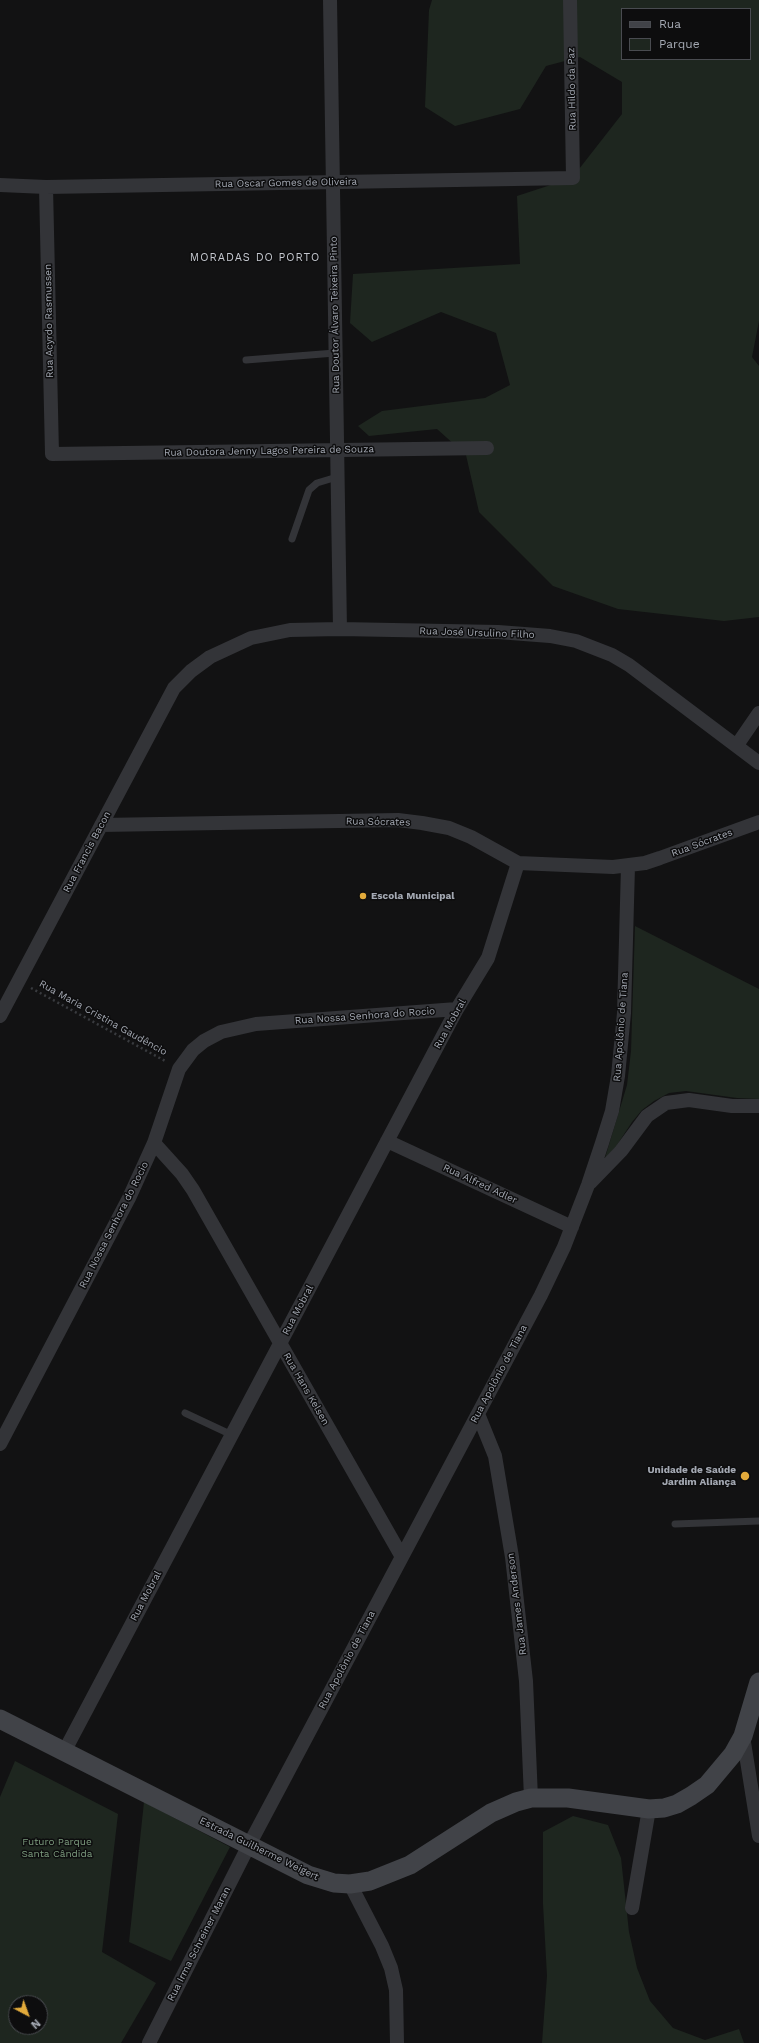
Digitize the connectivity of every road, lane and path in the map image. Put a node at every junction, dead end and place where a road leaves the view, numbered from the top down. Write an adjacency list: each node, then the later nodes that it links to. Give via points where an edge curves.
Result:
1 (330, 0): 4 (street, Rua Doutor Álvaro Teixeira Pinto)
2 (570, 0): 3 (street, Rua Hildo da Paz)
3 (573, 178): 4 (street, Rua Oscar Gomes de Oliveira)
4 (332, 182): 6 (street, Rua Oscar Gomes de Oliveira); 7 (street, Rua Doutor Álvaro Teixeira Pinto)
5 (0, 185): 6 (street, Rua Oscar Gomes de Oliveira)
6 (46, 188): 11 (street, Rua Acyrdo Rasmussen)
7 (335, 353): 8 (lane); 10 (street, Rua Doutor Álvaro Teixeira Pinto)
8 (246, 360)
9 (487, 448): 10 (street, Rua Doutora Jenny Lagos Pereira de Souza)
10 (337, 450): 11 (street, Rua Doutora Jenny Lagos Pereira de Souza); 12 (street, Rua Doutor Álvaro Teixeira Pinto)
11 (52, 454)
12 (337, 477): 13 (lane, via 317,484 309,490); 14 (street, Rua Doutor Álvaro Teixeira Pinto)
13 (292, 539)
14 (340, 630): 15 (street, Rua José Ursulino Filho, via 290,630 251,638 210,657); 17 (street, Rua José Ursulino Filho, via 498,632 576,641 612,655 629,665)
15 (174, 688): 20 (street, Rua Francis Bacon)
16 (759, 713): 17 (street)
17 (737, 745): 18 (street, Rua José Ursulino Filho)
18 (759, 763)
19 (759, 822): 22 (street, Rua Sócrates, via 660,858)
20 (101, 825): 21 (street, Rua Sócrates, via 398,820 449,828); 23 (street, Rua Francis Bacon)
21 (518, 863): 22 (street, Rua Sócrates); 24 (street, Rua Mobral, via 488,958)
22 (628, 866): 30 (street, Rua Apolônio de Tiana, via 624,1013 618,1076 612,1111)
23 (18, 981): 25 (street, Rua Francis Bacon); 26 (path, Rua Maria Cristina Gaudêncio)
24 (457, 1009): 26 (street, Rua Nossa Senhora do Rocio, via 239,1026 204,1040); 28 (street, Rua Mobral)
25 (0, 1016)
26 (179, 1069): 29 (street, Rua Nossa Senhora do Rocio)
27 (759, 1106): 30 (street, via 732,1106 689,1100 666,1103 647,1116 621,1151)
28 (388, 1141): 31 (street, Rua Alfred Adler); 32 (street, Rua Mobral)
29 (154, 1143): 32 (street, Rua Hans Kelsen, via 193,1190); 36 (street, Rua Nossa Senhora do Rocio, via 129,1198)
30 (588, 1185): 31 (street, Rua Apolônio de Tiana)
31 (572, 1227): 34 (street, Rua Apolônio de Tiana, via 541,1295)
32 (280, 1343): 35 (street, Rua Mobral); 39 (street, Rua Hans Kelsen)
33 (185, 1413): 35 (lane)
34 (478, 1414): 39 (street, Rua Apolônio de Tiana); 44 (street, Rua James Anderson, via 495,1456 512,1557 526,1681)
35 (232, 1435): 43 (street, Rua Mobral)
36 (0, 1444)
37 (759, 1521): 38 (lane)
38 (675, 1524)
39 (402, 1557): 47 (street, Rua Apolônio de Tiana)
40 (759, 1682): 42 (street, Estrada Guilherme Weigert)
41 (0, 1719): 43 (street, Estrada Guilherme Weigert)
42 (743, 1736): 45 (street, Estrada Guilherme Weigert, via 730,1759 707,1785 677,1804); 46 (street)
43 (64, 1752): 47 (street, Estrada Guilherme Weigert)
44 (531, 1798): 45 (street, Estrada Guilherme Weigert, via 568,1798 634,1809); 48 (street, Estrada Guilherme Weigert, via 491,1813 404,1867 370,1881)
45 (649, 1809): 49 (street)
46 (759, 1836)
47 (249, 1845): 48 (street, Estrada Guilherme Weigert, via 319,1880); 50 (street, Rua Irma Schreiner Maran)
48 (350, 1884): 51 (street, via 391,1968 396,1990)
49 (632, 1908)
50 (149, 2043)
51 (397, 2043)

